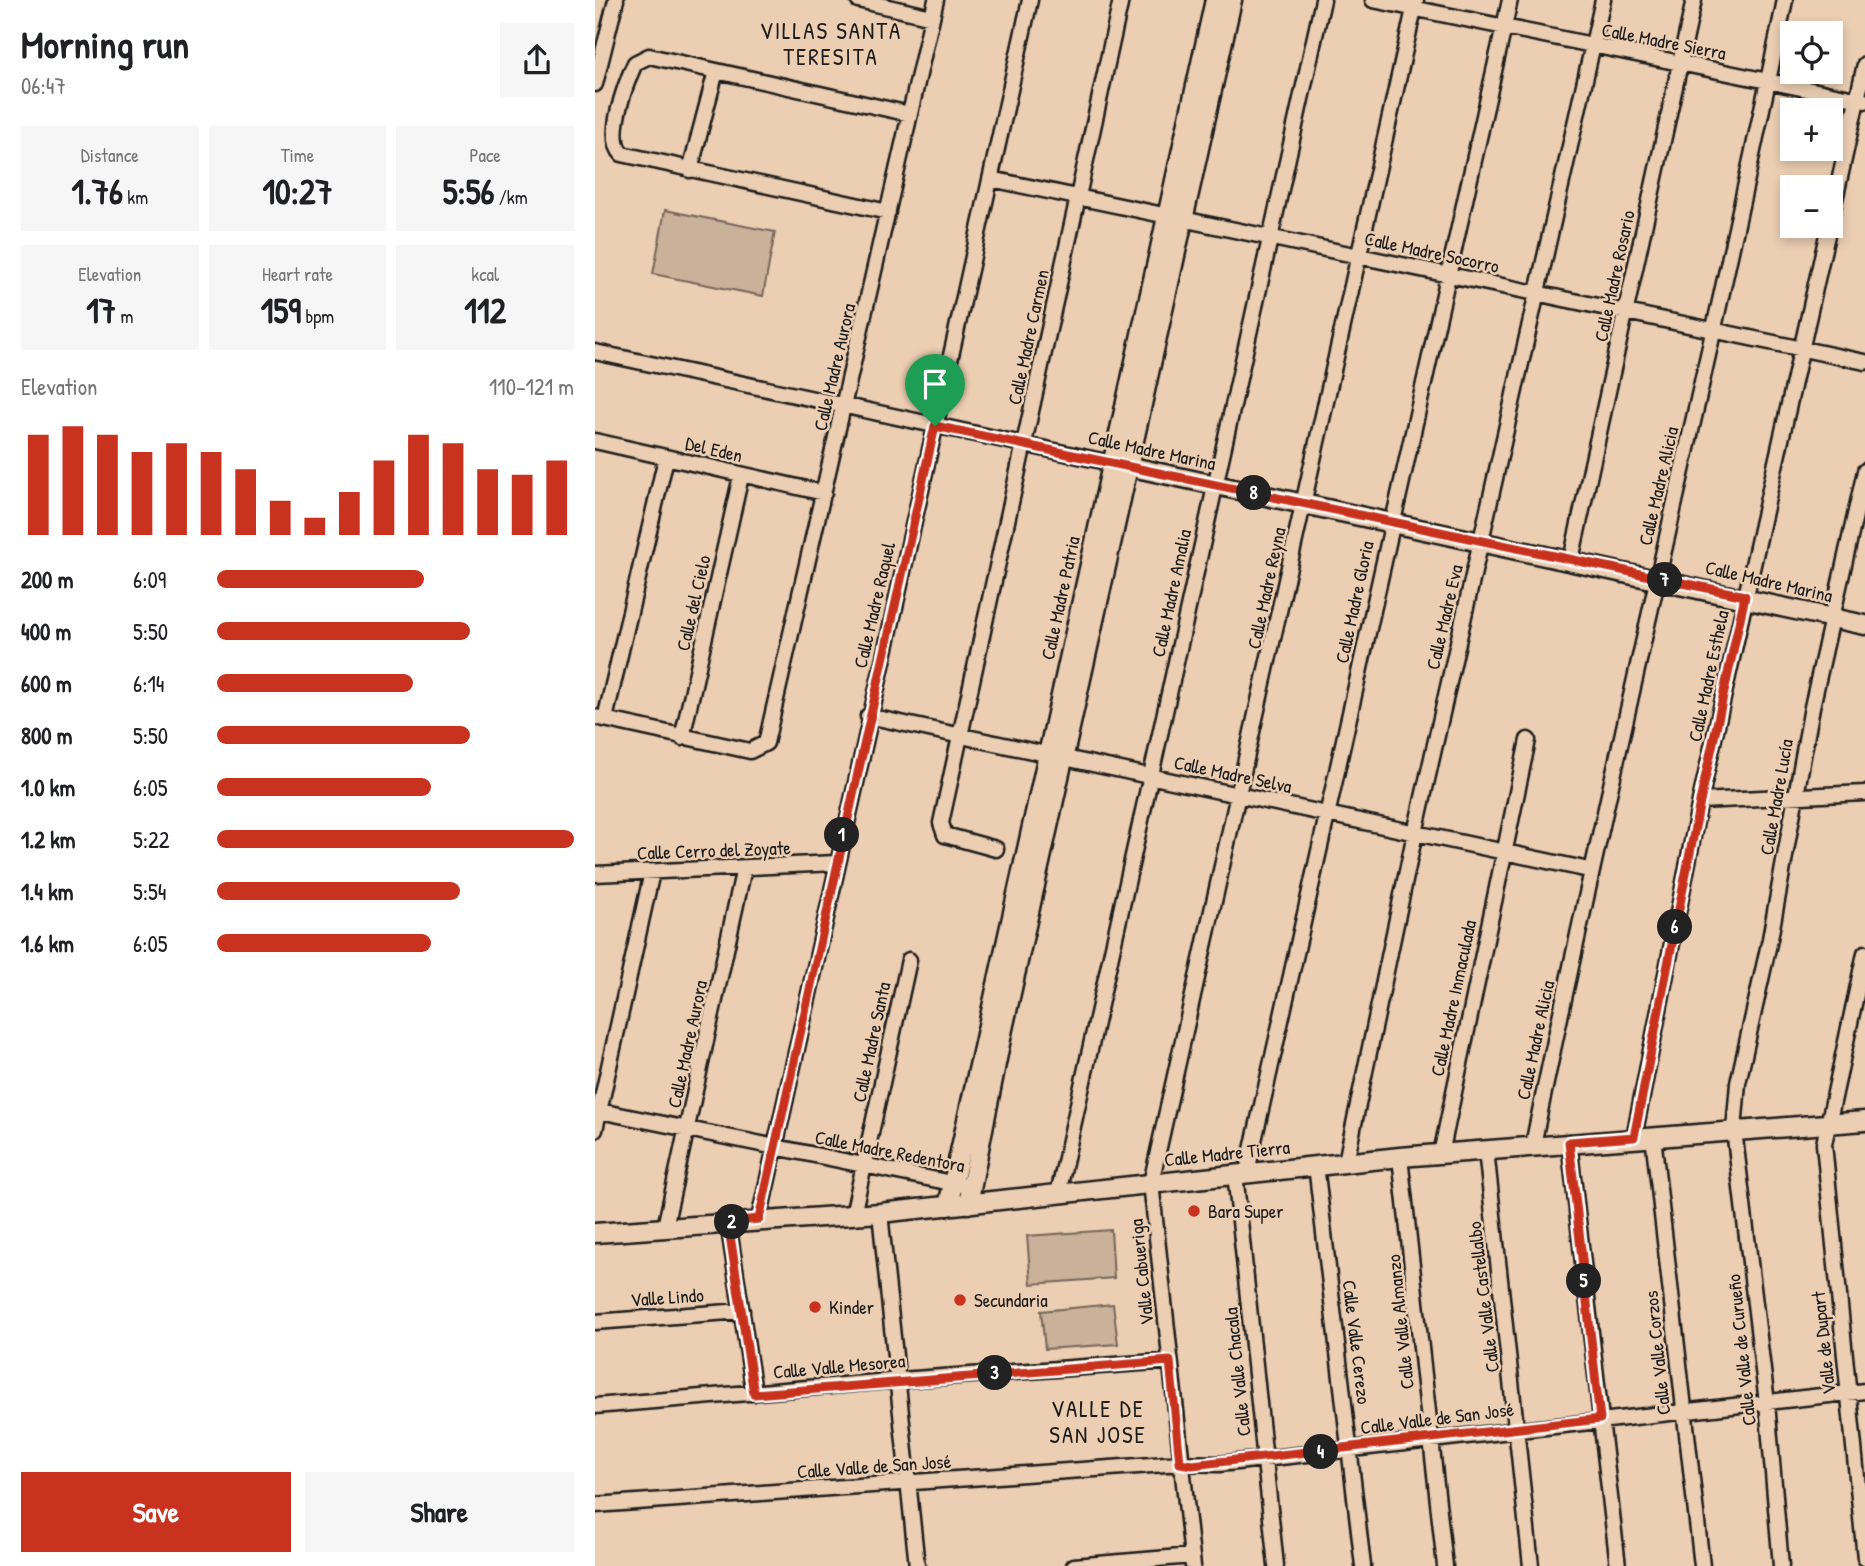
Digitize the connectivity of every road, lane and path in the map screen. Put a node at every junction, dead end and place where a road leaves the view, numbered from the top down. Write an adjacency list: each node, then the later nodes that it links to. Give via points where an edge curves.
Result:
1 (616, 0): 22 (street)
2 (858, 0): 15 (street)
3 (936, 0): 15 (street, Calle Madre Aurora)
4 (1030, 0): 27 (street, Calle Madre Raquel)
5 (1121, 0): 28 (street, Calle Madre Carmen)
6 (1215, 0): 30 (street, Calle Madre Patria)
7 (1232, 0): 30 (street, Calle Madre Patria)
8 (1323, 0): 31 (street, Calle Madre Amalia)
9 (1373, 0): 14 (street, Calle Madre Sierra)
10 (1510, 0): 16 (street, Calle Madre Gloria)
11 (1603, 0): 17 (street, Calle Madre Eva)
12 (1694, 0): 19 (street, Calle Madre Rosario)
13 (1785, 0): 21 (street, Calle Madre Alicia)
14 (1415, 4): 16 (street, Calle Madre Sierra); 33 (street, Calle Madre Reyna)
15 (932, 17): 24 (street, Calle Madre Aurora)
16 (1504, 27): 17 (street, Calle Madre Sierra); 34 (street, Calle Madre Gloria)
17 (1592, 46): 19 (street, Calle Madre Sierra); 35 (street, Calle Madre Eva)
18 (1865, 64): 23 (street)
19 (1679, 65): 21 (street, Calle Madre Sierra); 36 (street, Calle Madre Rosario)
20 (716, 71): 24 (street); 25 (street); 25 (street, via 643,57 632,70 616,126 615,141 622,154)
21 (1769, 80): 23 (street, Calle Madre Sierra); 37 (street, Calle Madre Alicia)
22 (595, 84)
23 (1861, 101): 26 (street)
24 (910, 114): 29 (street, Calle Madre Aurora)
25 (690, 170): 29 (street)
26 (1842, 175)
27 (991, 179): 28 (street, Calle Madre Socorro); 42 (street, Calle Madre Raquel)
28 (1078, 197): 30 (street, Calle Madre Socorro); 44 (street, Calle Madre Carmen)
29 (888, 212): 41 (street, Calle Madre Aurora)
30 (1174, 217): 31 (street, Calle Madre Socorro); 46 (street, Calle Madre Patria); 47 (street, Calle Madre Patria)
31 (1271, 238): 33 (street, Calle Madre Socorro); 50 (street, Calle Madre Amalia)
32 (1826, 238): 38 (street, Calle Madre Esthela)
33 (1361, 257): 34 (street, Calle Madre Socorro); 52 (street, Calle Madre Reyna)
34 (1447, 275): 35 (street, Calle Madre Socorro); 53 (street, Calle Madre Gloria)
35 (1537, 294): 36 (street, Calle Madre Socorro); 54 (street, Calle Madre Eva)
36 (1626, 314): 37 (street, Calle Madre Socorro); 55 (street, Calle Madre Rosario)
37 (1714, 332): 38 (street, Calle Madre Socorro); 56 (street, Calle Madre Alicia)
38 (1803, 348): 40 (street, Calle Madre Socorro); 57 (street, Calle Madre Esthela)
39 (595, 352): 41 (street, Calle Madre Marina)
40 (1865, 362)
41 (845, 407): 42 (street, Calle Madre Marina); 51 (street, Calle Madre Aurora)
42 (935, 426): 44 (street, Calle Madre Marina); 60 (street, Calle Madre Raquel)
43 (595, 441): 45 (street, Del Eden)
44 (1023, 445): 46 (street, Calle Madre Marina); 62 (street, Calle Madre Carmen)
45 (666, 458): 49 (street, Del Eden); 61 (street)
46 (1111, 463): 47 (street, Calle Madre Marina); 65 (street, Calle Madre Patria)
47 (1129, 467): 50 (street, Calle Madre Marina); 66 (street, Calle Madre Patria)
48 (1865, 471): 58 (street, Calle Madre Lucía)
49 (741, 476): 51 (street, Del Eden); 63 (street, Calle del Cielo)
50 (1214, 484): 52 (street, Calle Madre Marina); 67 (street, Calle Madre Amalia)
51 (824, 493): 63 (street, Calle Madre Aurora, via 766,743 750,751)
52 (1304, 503): 53 (street, Calle Madre Marina); 69 (street, Calle Madre Reyna)
53 (1392, 523): 54 (street, Calle Madre Marina); 72 (street, Calle Madre Gloria)
54 (1482, 541): 55 (street, Calle Madre Marina); 73 (street, Calle Madre Eva)
55 (1571, 560): 56 (street, Calle Madre Marina)
56 (1657, 578): 57 (street, Calle Madre Marina); 78 (street, Calle Madre Alicia)
57 (1745, 596): 58 (street, Calle Madre Marina); 71 (street, Calle Madre Esthela)
58 (1832, 617): 59 (street, Calle Madre Marina); 70 (street, Calle Madre Lucía)
59 (1865, 625)
60 (868, 716): 62 (street, Calle Madre Selva); 76 (street, Calle Madre Raquel)
61 (600, 718): 63 (street)
62 (959, 736): 65 (street, Calle Madre Selva); 74 (street, Calle Madre Carmen, via 942,829 953,839)
63 (682, 738)
64 (1528, 740): 75 (street, Calle Madre Inmaculada)
65 (1047, 754): 66 (street, Calle Madre Selva); 102 (street, Calle Madre Patria)
66 (1065, 759): 67 (street, Calle Madre Selva); 102 (street, Calle Madre Patria)
67 (1150, 776): 69 (street, Calle Madre Selva); 103 (street, Calle Madre Amalia)
68 (1865, 793): 70 (street)
69 (1240, 795): 72 (street, Calle Madre Selva); 101 (street, Calle Madre Reyna)
70 (1797, 797): 71 (street); 88 (street, Calle Madre Lucía, via 1745,1049)
71 (1700, 802): 90 (street, Calle Madre Esthela)
72 (1328, 814): 73 (street, Calle Madre Selva); 100 (street, Calle Madre Gloria)
73 (1415, 833): 75 (street, Calle Madre Selva); 97 (street, Calle Madre Eva)
74 (996, 849)
75 (1503, 851): 78 (street, Calle Madre Selva); 95 (street, Calle Madre Inmaculada)
76 (836, 863): 77 (street, Calle Cerro del Zoyate); 93 (street, Calle Madre Raquel)
77 (744, 868): 79 (street, Calle Cerro del Zoyate); 86 (street, Calle Madre Aurora)
78 (1590, 870): 92 (street, Calle Madre Alicia)
79 (652, 872): 80 (street, Calle Cerro del Zoyate); 83 (street)
80 (595, 874)
81 (1865, 953): 85 (street, Valle de Dupart)
82 (909, 960): 99 (street, Calle Madre Santa)
83 (597, 1110): 86 (street, Calle Madre Redentora); 87 (street)
84 (1865, 1121): 85 (street, Calle Madre Tierra)
85 (1829, 1125): 88 (street, Calle Madre Tierra); 115 (street, Valle de Dupart, via 1824,1144 1826,1178)
86 (688, 1129): 93 (street, Calle Madre Redentora); 108 (street, Calle Madre Aurora)
87 (595, 1130)
88 (1734, 1130): 89 (street, Calle Madre Tierra); 117 (street, Calle Valle de Curueño)
89 (1653, 1136): 90 (street, Calle Madre Tierra); 119 (street, Calle Valle Corzos)
90 (1634, 1137): 91 (street, Calle Madre Tierra)
91 (1569, 1142): 92 (street, Calle Madre Tierra); 120 (street)
92 (1533, 1145): 94 (street, Calle Madre Tierra)
93 (775, 1147): 99 (street, Calle Madre Redentora); 106 (street, Calle Madre Raquel)
94 (1486, 1150): 95 (street, Calle Madre Tierra); 121 (street, Calle Valle Castellalbo)
95 (1441, 1154): 96 (street, Calle Madre Tierra)
96 (1400, 1157): 97 (street, Calle Madre Tierra); 122 (street, Calle Valle Almanzo)
97 (1346, 1163): 98 (street, Calle Madre Tierra)
98 (1316, 1165): 100 (street, Calle Madre Tierra); 123 (street, Calle Valle Cerezo)
99 (864, 1166): 102 (street, Calle Madre Redentora); 105 (street, Calle Madre Santa)
100 (1241, 1172): 101 (street, Calle Madre Tierra); 124 (street, Calle Valle Chacala)
101 (1151, 1183): 103 (street, Calle Madre Tierra); 112 (street, Valle Cabueriga)
102 (964, 1191): 103 (street, Calle Madre Tierra); 104 (street, Calle Madre Tierra, via 948,1206)
103 (1058, 1194)
104 (880, 1213): 105 (street, Calle Madre Tierra); 113 (street)
105 (853, 1215): 106 (street, Calle Madre Tierra)
106 (759, 1219): 107 (street, Calle Madre Tierra)
107 (728, 1222): 108 (street, Calle Madre Tierra); 110 (street)
108 (665, 1227): 109 (street, Calle Madre Tierra)
109 (595, 1233)
110 (742, 1311): 111 (street, Valle Lindo); 116 (street)
111 (595, 1322)
112 (1170, 1361): 113 (street, Calle Valle Mesorea); 125 (street, Valle Cabueriga)
113 (899, 1380): 116 (street, Calle Valle Mesorea); 126 (street)
114 (1865, 1391): 115 (street, Calle Valle de San José)
115 (1848, 1393): 117 (street, Calle Valle de San José); 128 (street, Valle de Dupart)
116 (754, 1394): 118 (street, Calle Valle Mesorea)
117 (1767, 1403): 119 (street, Calle Valle de San José); 138 (street, Calle Valle de Curueño)
118 (595, 1406)
119 (1682, 1410): 120 (street, Calle Valle de San José); 137 (street, Calle Valle Corzos)
120 (1600, 1419): 121 (street, Calle Valle de San José); 136 (street)
121 (1518, 1428): 122 (street, Calle Valle de San José); 135 (street, Calle Valle Castellalbo)
122 (1433, 1440): 123 (street, Calle Valle de San José); 134 (street, Calle Valle Almanzo)
123 (1351, 1448): 124 (street, Calle Valle de San José); 133 (street, Calle Valle Cerezo)
124 (1265, 1459): 125 (street, Calle Valle de San José); 132 (street, Calle Valle Chacala)
125 (1180, 1463): 126 (street, Calle Valle de San José); 129 (street, Valle Cabueriga)
126 (909, 1482): 127 (street, Calle Valle de San José); 130 (street)
127 (595, 1505)
128 (1865, 1558)
129 (1192, 1561): 131 (street)
130 (917, 1566)
131 (1074, 1566)
132 (1276, 1566)
133 (1363, 1566)
134 (1445, 1566)
135 (1531, 1566)
136 (1618, 1566)
137 (1702, 1566)
138 (1781, 1566)

